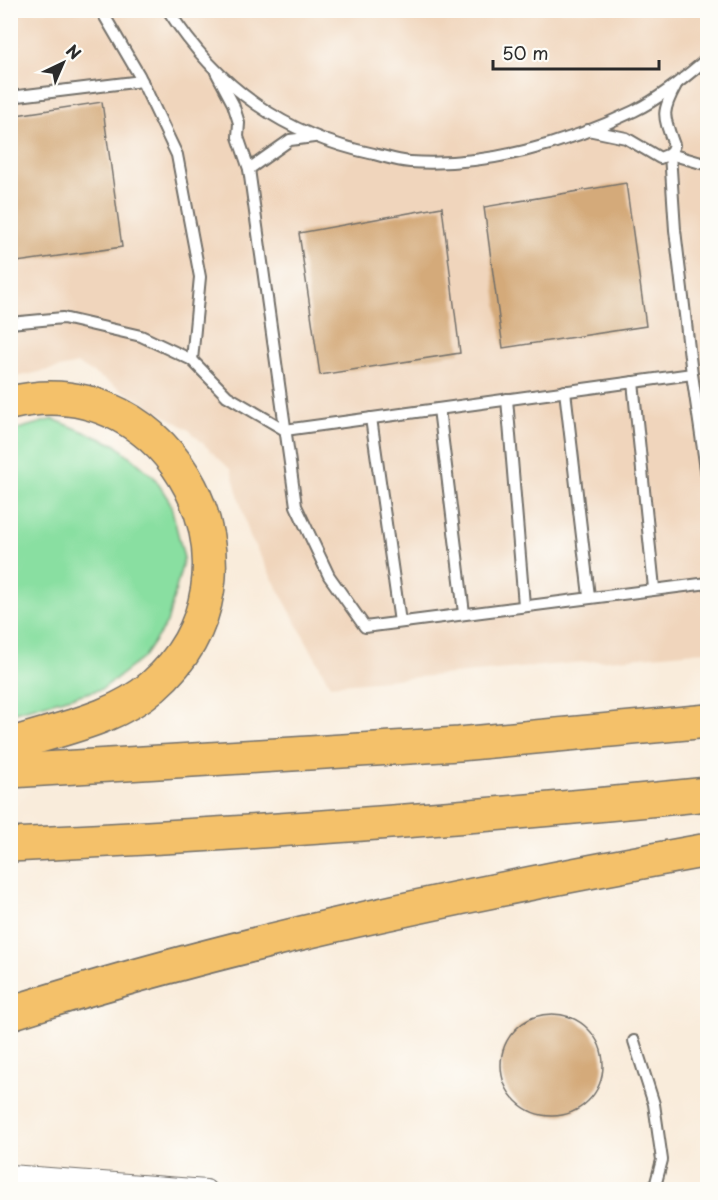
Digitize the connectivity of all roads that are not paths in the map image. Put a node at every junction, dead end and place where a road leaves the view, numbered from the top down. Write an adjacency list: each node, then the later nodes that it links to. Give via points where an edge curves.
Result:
1 (101, 10): 5 (lane)
2 (168, 10): 4 (lane)
3 (708, 58): 6 (lane)
4 (216, 72): 9 (lane, via 248,101); 12 (lane, via 233,104 238,137)
5 (142, 81): 7 (lane); 14 (lane, via 177,155 200,277)
6 (676, 84): 8 (lane, via 635,111); 10 (lane, via 664,108 674,145)
7 (10, 97)
8 (587, 130): 9 (lane, via 530,150 467,160 409,162 347,149); 10 (lane, via 626,138 660,158)
9 (317, 137): 12 (lane, via 290,140)
10 (670, 154): 11 (lane); 15 (lane)
11 (708, 165)
12 (249, 169): 22 (lane)
13 (10, 323): 14 (lane, via 63,318 141,336)
14 (192, 360): 22 (lane, via 226,396)
15 (692, 374): 16 (lane); 23 (lane)
16 (633, 382): 17 (lane); 25 (lane)
17 (565, 391): 18 (lane); 26 (lane)
18 (507, 399): 20 (lane); 27 (lane)
19 (10, 403): 31 (highway, via 45,398 80,402 106,410 141,429 172,459 192,489 206,525 211,556 209,587 198,623 183,651 154,685 112,712)
20 (438, 409): 21 (lane); 28 (lane)
21 (371, 418): 22 (lane); 29 (lane)
22 (285, 430): 29 (lane, via 296,506 329,576 365,627)
23 (708, 483)
24 (708, 582): 25 (lane)
25 (654, 588): 26 (lane)
26 (589, 596): 27 (lane)
27 (524, 605): 28 (lane)
28 (464, 613): 29 (lane)
29 (400, 622)
30 (708, 721): 32 (highway, via 459,744)
31 (10, 745)
32 (10, 771)
33 (708, 794): 34 (highway, via 422,821)
34 (10, 845)
35 (708, 850): 36 (highway, via 373,917 81,991)
36 (10, 1013)
37 (634, 1041): 41 (lane, via 654,1104 662,1160)
38 (10, 1175): 39 (street)
39 (99, 1186): 40 (street)
40 (206, 1190)
41 (654, 1190)

